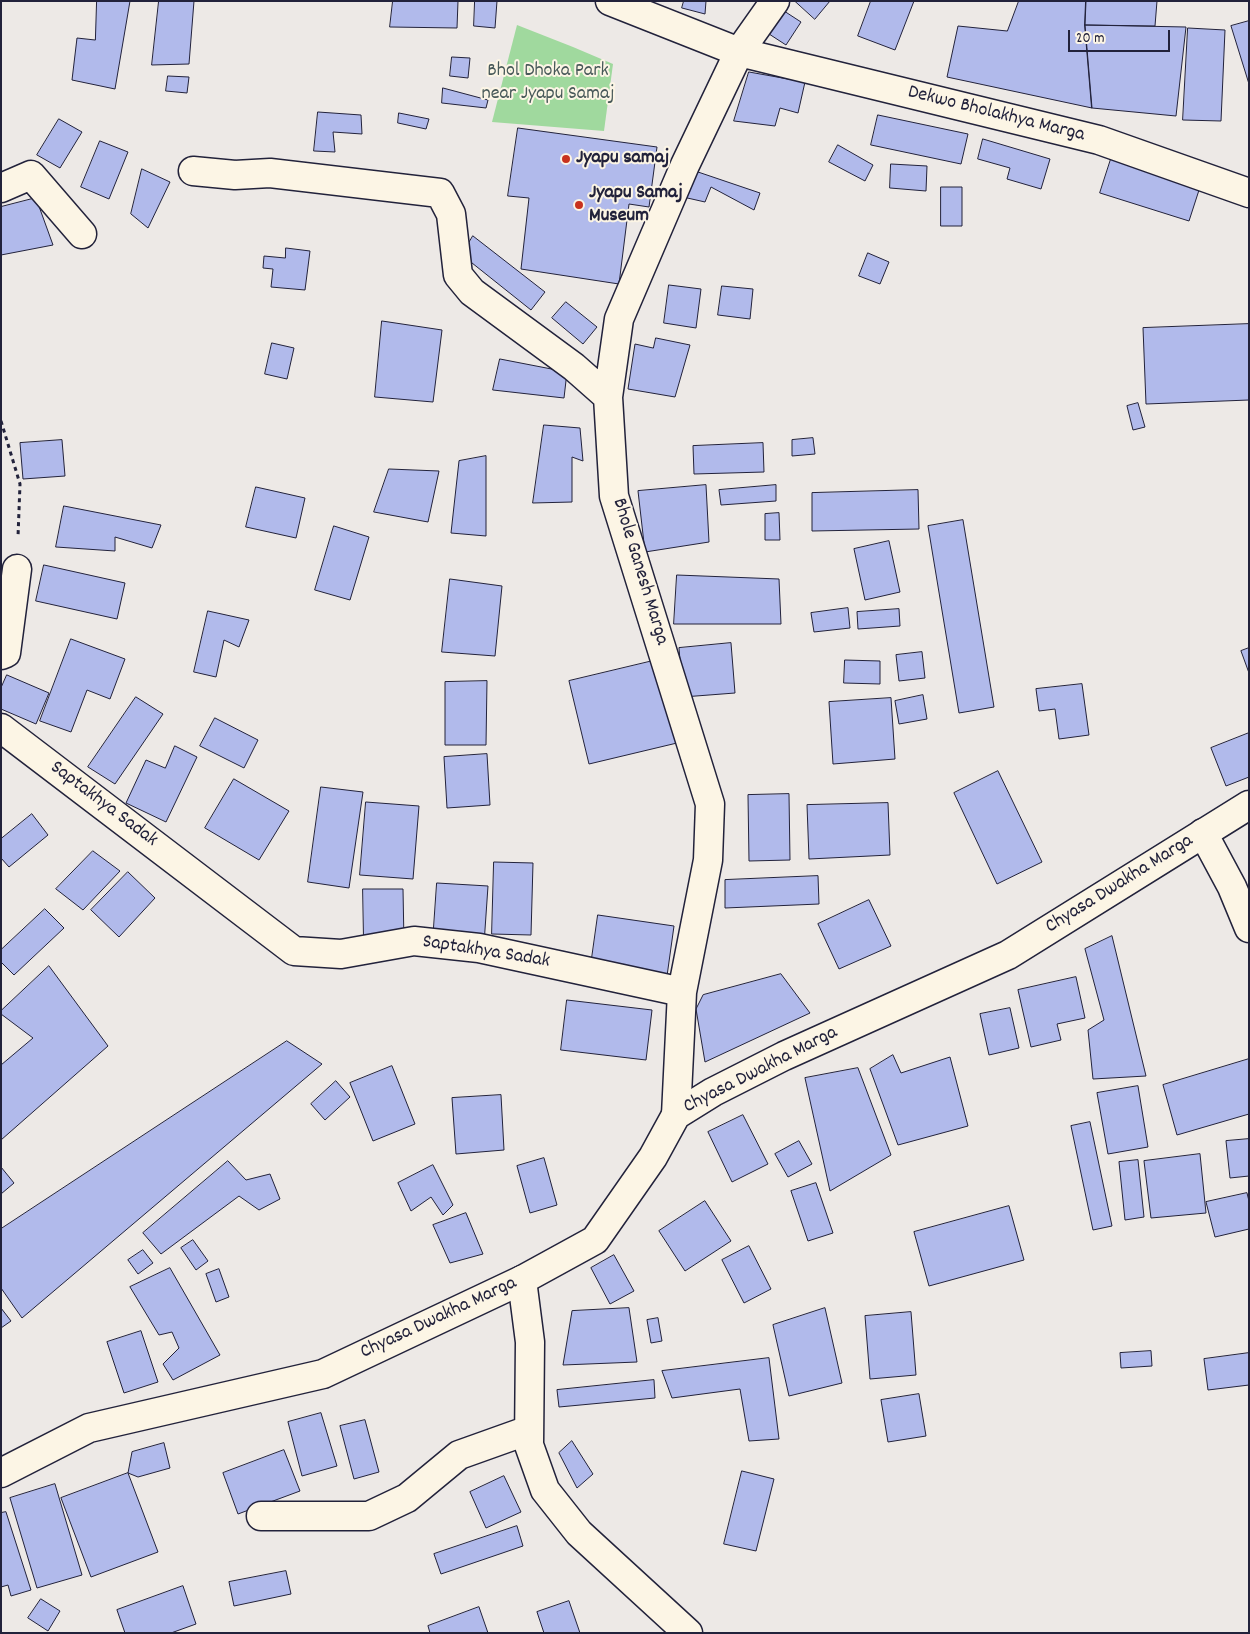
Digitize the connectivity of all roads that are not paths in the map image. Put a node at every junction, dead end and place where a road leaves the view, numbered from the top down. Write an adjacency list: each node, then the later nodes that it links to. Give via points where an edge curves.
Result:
1 (610, 1): 3 (street, Dekwo Bholakhya Marga)
2 (775, 1): 3 (street, Bhole Ganesh Marga)
3 (739, 52): 6 (street, Dekwo Bholakhya Marga, via 1099,140); 8 (street, Bhole Ganesh Marga, via 685,165 619,319)
4 (194, 171): 8 (street, via 235,175 270,173 440,193 452,214 458,275 472,292 574,367)
5 (1, 188): 7 (street, via 31,175)
6 (1249, 193)
7 (82, 234)
8 (608, 397): 15 (street, Bhole Ganesh Marga, via 614,496 710,804 708,860)
9 (17, 569): 10 (street, via 6,653)
10 (1, 655)
11 (1, 728): 15 (street, Saptakhya Sadak, via 294,951 341,954 414,942 479,948)
12 (1249, 806): 13 (street, Chyasa Dwakha Marga)
13 (1203, 833): 14 (street, via 1232,887); 16 (street, Chyasa Dwakha Marga, via 1008,955 784,1056)
14 (1249, 928)
15 (682, 992): 16 (street)
16 (676, 1115): 17 (street, Chyasa Dwakha Marga, via 653,1157 595,1240)
17 (522, 1280): 18 (street, via 530,1342); 19 (street, Chyasa Dwakha Marga, via 323,1374 89,1428)
18 (529, 1430): 20 (street, via 459,1455 407,1498 369,1516); 21 (street, via 529,1445 545,1490 579,1533)
19 (1, 1473)
20 (261, 1516)
21 (688, 1633)

